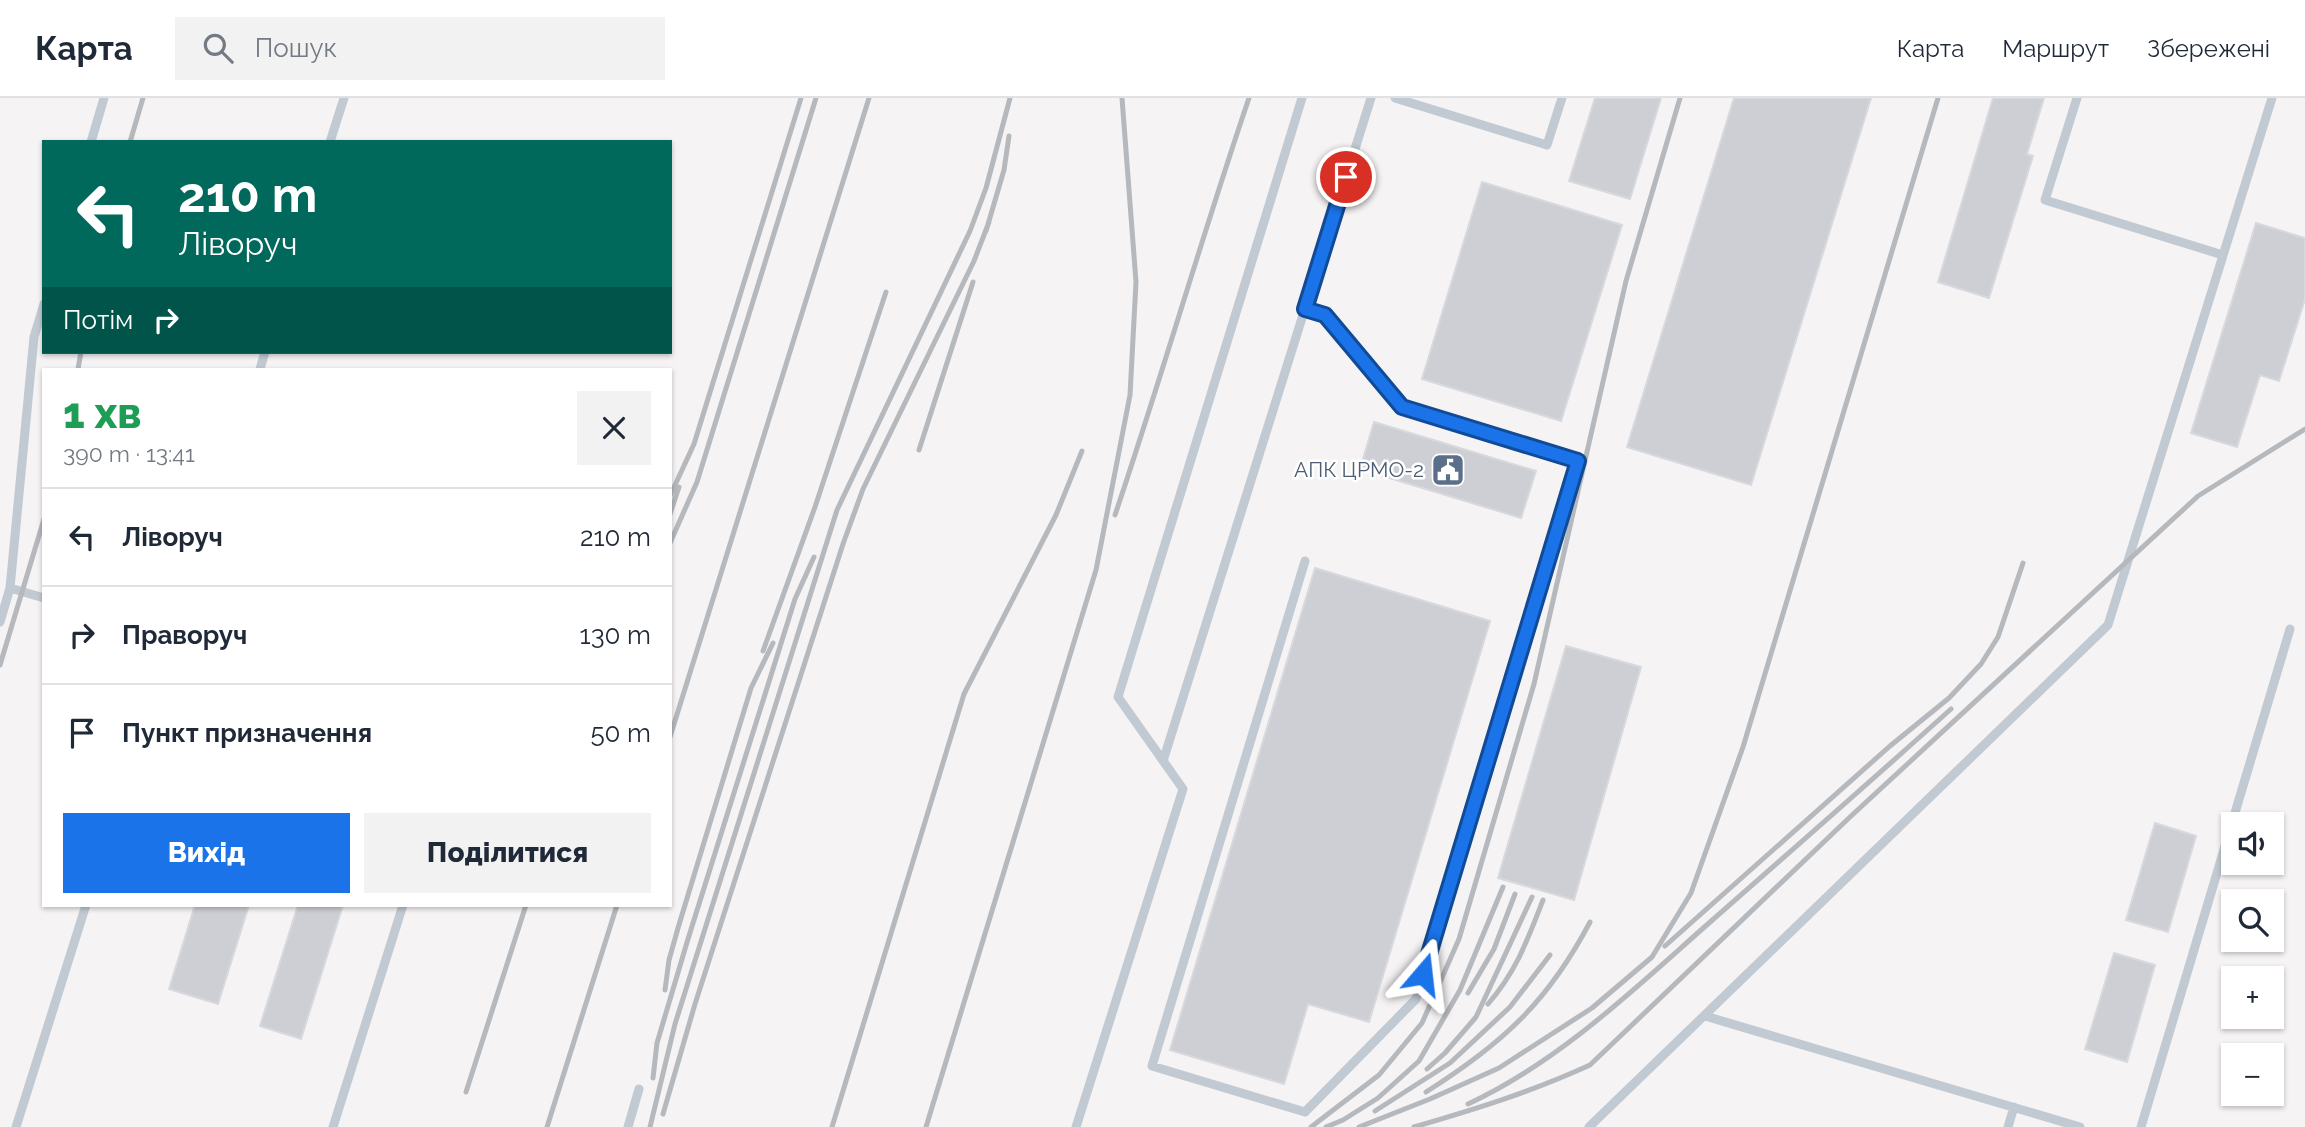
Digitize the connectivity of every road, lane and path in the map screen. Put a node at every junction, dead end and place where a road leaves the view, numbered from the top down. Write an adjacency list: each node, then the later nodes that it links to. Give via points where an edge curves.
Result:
1 (104, 98): 9 (lane)
2 (344, 98): 10 (lane)
3 (1302, 98): 19 (lane, via 1118,697)
4 (1371, 98): 12 (lane)
5 (1395, 98): 6 (lane, via 1547,145)
6 (1562, 98)
7 (2077, 98): 11 (lane, via 2045,200)
8 (2272, 98): 11 (lane)
9 (92, 140)
10 (331, 140)
11 (2223, 255): 22 (lane, via 2108,625)
12 (1305, 309): 14 (lane, via 1325,315 1402,407 1578,461 1416,999 1305,1112 1152,1066); 19 (lane)
13 (42, 311): 15 (lane, via 34,337)
14 (1305, 561)
15 (10, 588): 16 (lane); 17 (lane)
16 (42, 597)
17 (0, 622)
18 (2290, 629): 34 (lane)
19 (1163, 761): 30 (lane, via 1182,789)
20 (85, 907): 25 (lane)
21 (402, 907): 28 (lane)
22 (1704, 1016): 24 (lane); 31 (lane)
23 (639, 1088): 29 (lane)
24 (2014, 1107): 32 (lane); 33 (lane)
25 (19, 1116): 26 (lane); 27 (lane)
26 (16, 1127)
27 (27, 1127)
28 (333, 1127)
29 (628, 1127)
30 (1076, 1127)
31 (1589, 1127)
32 (2008, 1127)
33 (2080, 1127)
34 (2141, 1127)

